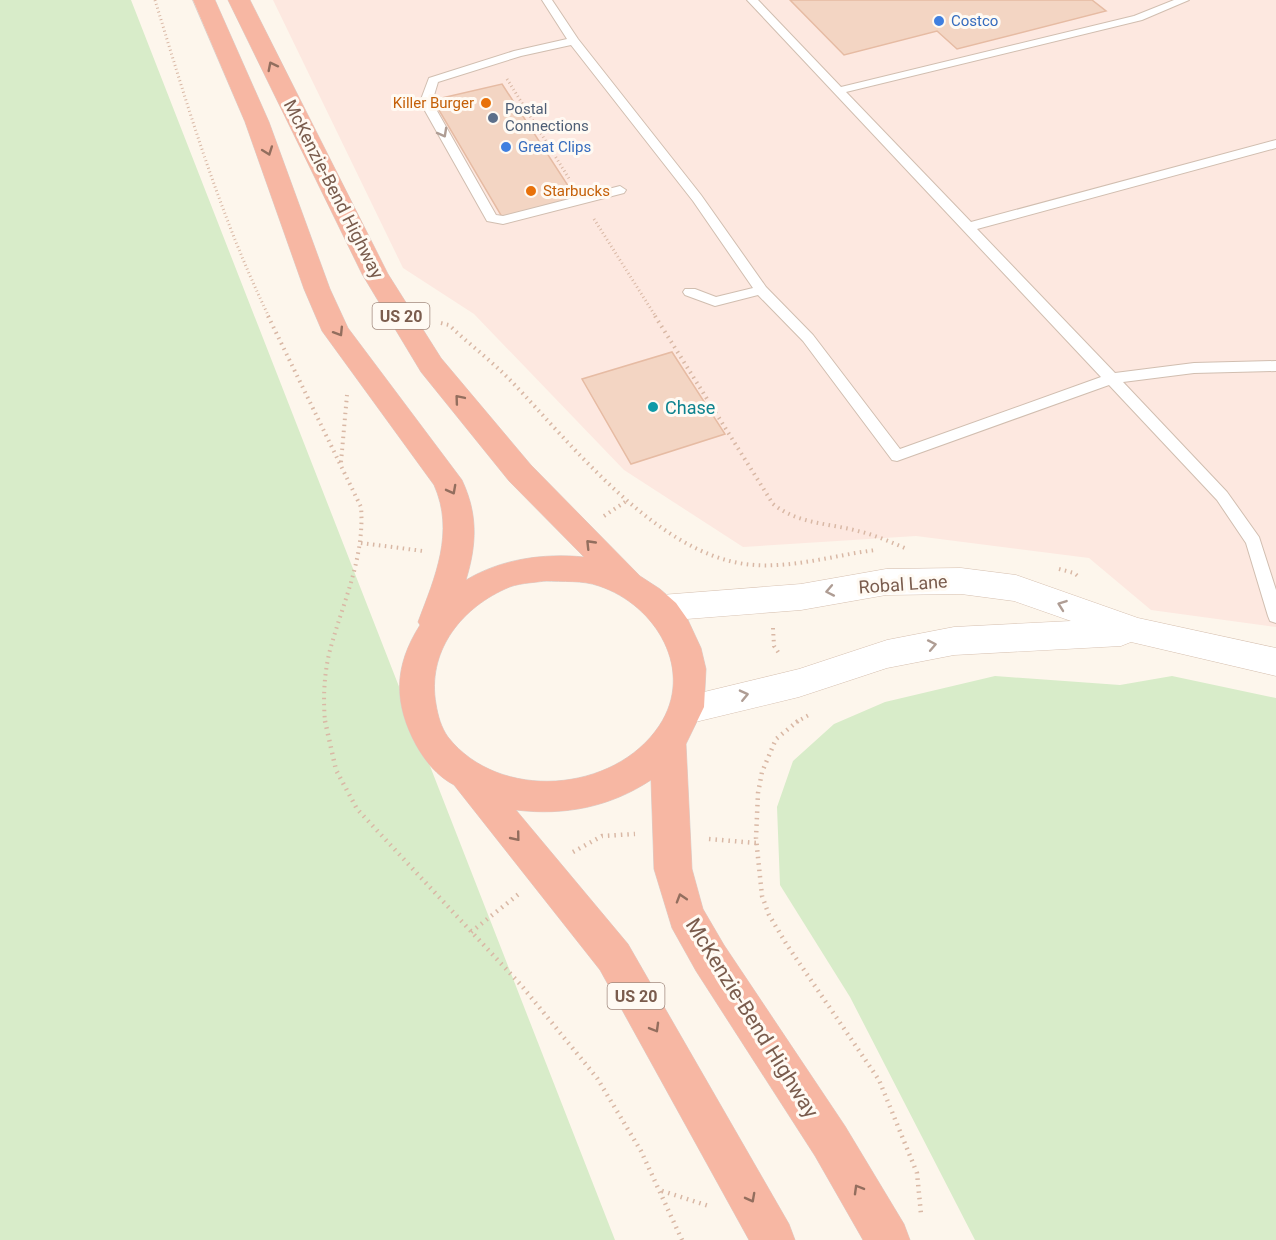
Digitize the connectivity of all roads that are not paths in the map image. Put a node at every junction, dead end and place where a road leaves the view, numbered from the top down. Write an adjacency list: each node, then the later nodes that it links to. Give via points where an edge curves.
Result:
1 (204, 0): 18 (highway, McKenzie-Bend Highway, one-way to 18, via 257,122 336,331 457,497 461,532 457,556)
2 (239, 0): 15 (highway, McKenzie-Bend Highway / US 20, one-way to 2, via 520,473 431,365 375,274)
3 (547, 0): 6 (lane)
4 (752, 0): 7 (lane)
5 (1184, 0): 7 (lane, via 1138,18)
6 (574, 41): 9 (lane, one-way to 9, via 518,53 433,80 426,102 491,218 503,220); 11 (lane, via 697,198)
7 (838, 91): 10 (lane)
8 (1276, 144): 10 (lane)
9 (620, 190)
10 (968, 227): 14 (lane)
11 (761, 290): 12 (lane, via 715,302); 14 (lane, via 808,338 897,456)
12 (690, 292)
13 (1276, 366): 14 (lane, via 1194,368)
14 (1110, 379): 17 (lane, via 1222,496 1253,541)
15 (631, 585): 16 (highway); 18 (highway, via 590,571 545,568 501,578 462,598)
16 (662, 608): 19 (main road, Robal Lane, one-way to 16, via 1016,588 961,581 886,582 801,597); 21 (highway, via 682,638 691,673)
17 (1276, 616)
18 (433, 629): 23 (highway, via 416,667 416,707 433,745)
19 (1137, 632): 20 (main road, Robal Lane); 21 (main road, Robal Lane, one-way to 19, via 799,682 887,654 954,641)
20 (1276, 662)
21 (687, 709): 22 (highway)
22 (668, 743): 23 (highway, via 637,772 596,791 574,795 551,798 505,793); 25 (highway, McKenzie-Bend Highway, one-way to 22, via 830,1141 686,915 673,869)
23 (465, 776): 24 (highway, US 20, one-way to 24, via 614,957)
24 (773, 1240)
25 (888, 1240)

